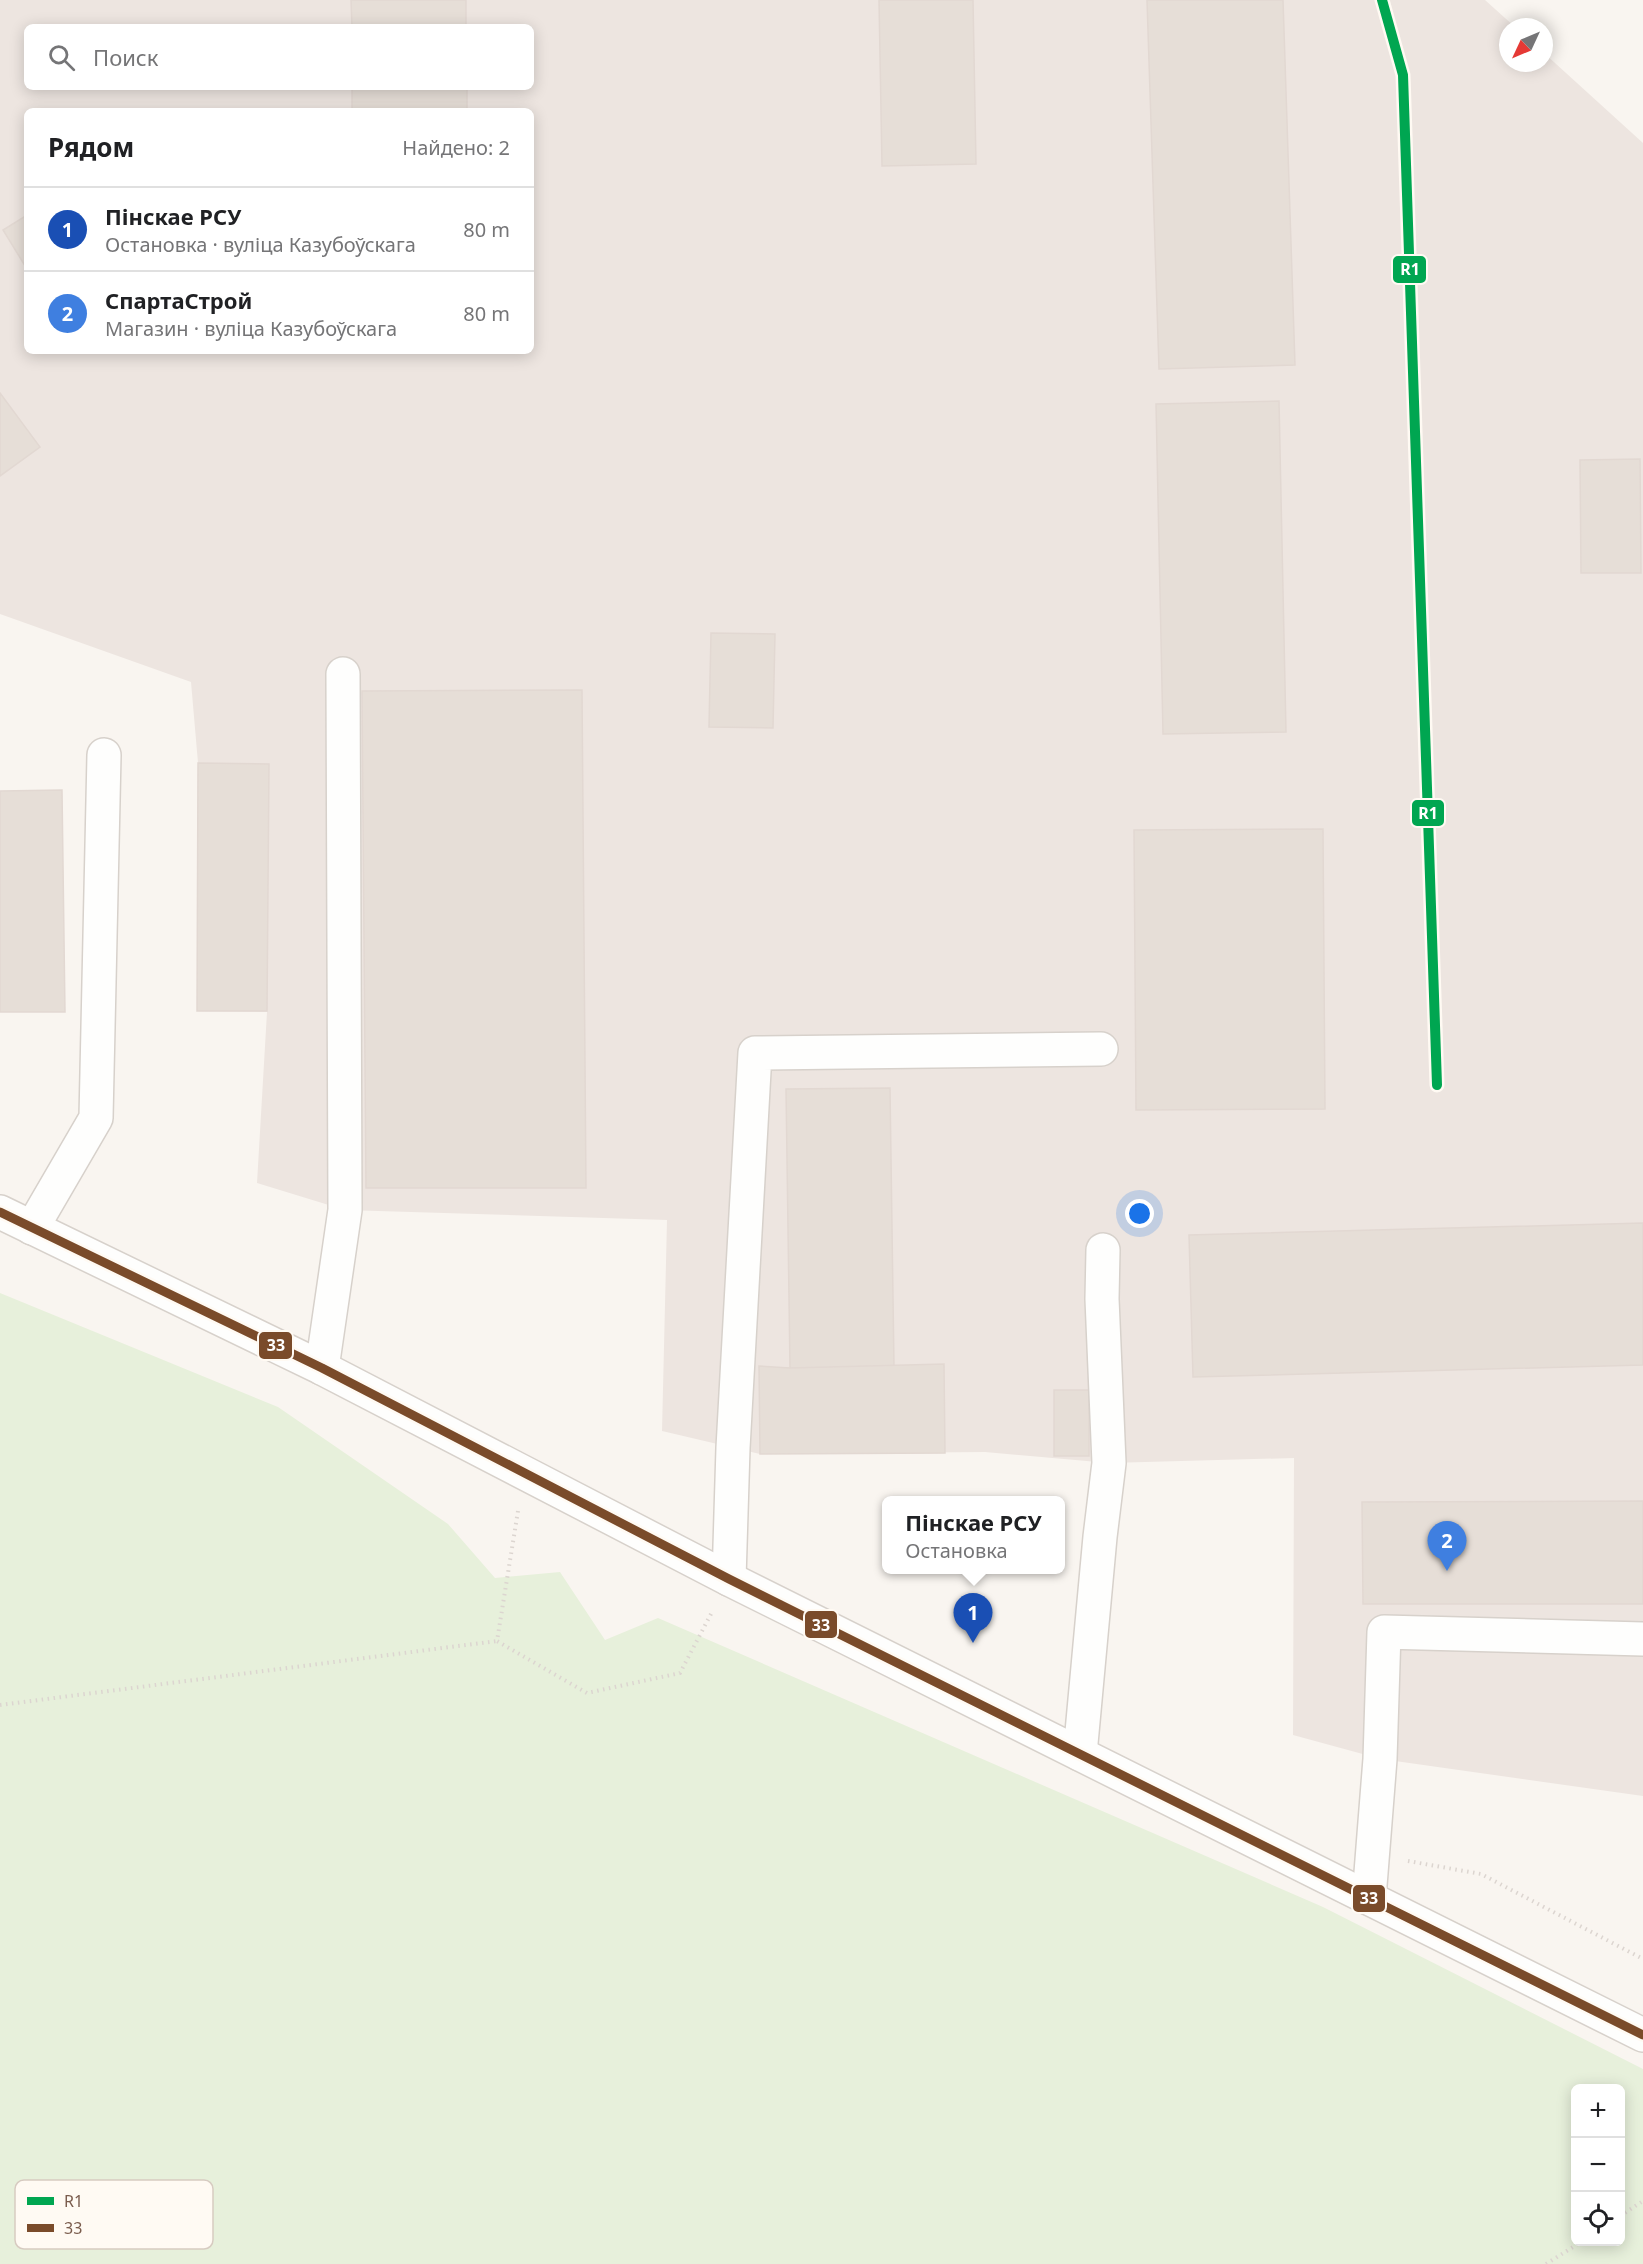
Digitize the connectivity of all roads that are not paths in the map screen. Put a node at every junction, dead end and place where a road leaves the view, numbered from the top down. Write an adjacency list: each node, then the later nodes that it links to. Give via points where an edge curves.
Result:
1 (343, 674): 7 (street, via 345,1210)
2 (104, 755): 5 (street, via 96,1118)
3 (1101, 1049): 8 (street, via 755,1053 733,1436)
4 (0, 1212): 5 (street)
5 (32, 1228): 7 (street)
6 (1103, 1250): 10 (street, via 1109,1463)
7 (322, 1368): 8 (street)
8 (729, 1579): 10 (street)
9 (1643, 1639): 11 (street, via 1383,1632 1380,1759)
10 (1080, 1754): 11 (street)
11 (1369, 1899): 12 (street)
12 (1643, 2035)

